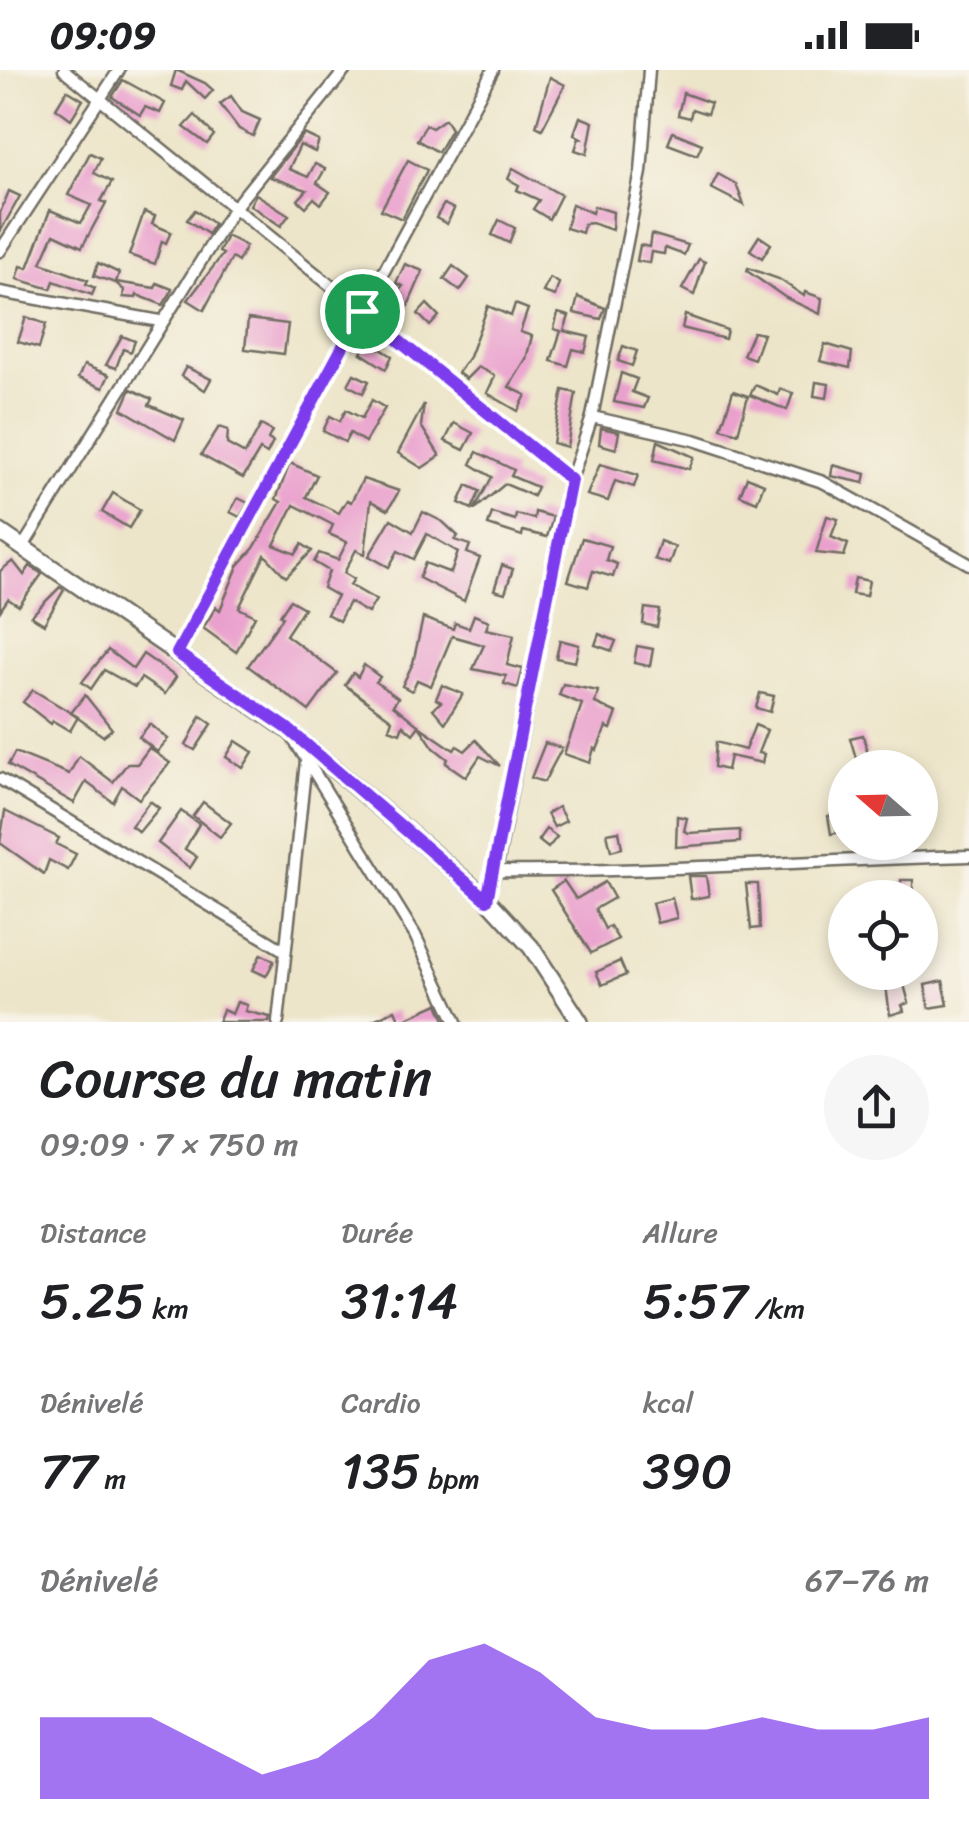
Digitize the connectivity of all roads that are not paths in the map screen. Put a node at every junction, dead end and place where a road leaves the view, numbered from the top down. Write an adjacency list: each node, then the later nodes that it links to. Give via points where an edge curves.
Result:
1 (64, 70): 6 (street)
2 (119, 70): 6 (street)
3 (345, 70): 7 (street)
4 (493, 70): 10 (street)
5 (648, 70): 12 (street, via 640,172)
6 (100, 100): 7 (street); 8 (street)
7 (234, 208): 10 (street); 11 (street)
8 (0, 251)
9 (0, 292): 11 (street)
10 (362, 311): 13 (street); 17 (street)
11 (160, 321): 15 (street)
12 (592, 417): 13 (street); 16 (street, via 694,440 823,482)
13 (571, 480): 22 (street)
14 (0, 532): 15 (main road)
15 (22, 548): 17 (main road)
16 (969, 564)
17 (177, 653): 18 (main road)
18 (287, 728): 19 (street); 23 (main road)
19 (306, 760): 24 (street); 26 (street, via 415,935)
20 (0, 779): 24 (street)
21 (969, 856): 22 (street, via 712,870)
22 (496, 870): 23 (street)
23 (487, 900): 27 (main road, via 531,947)
24 (285, 952): 25 (street)
25 (278, 1022)
26 (456, 1022)
27 (580, 1022)

